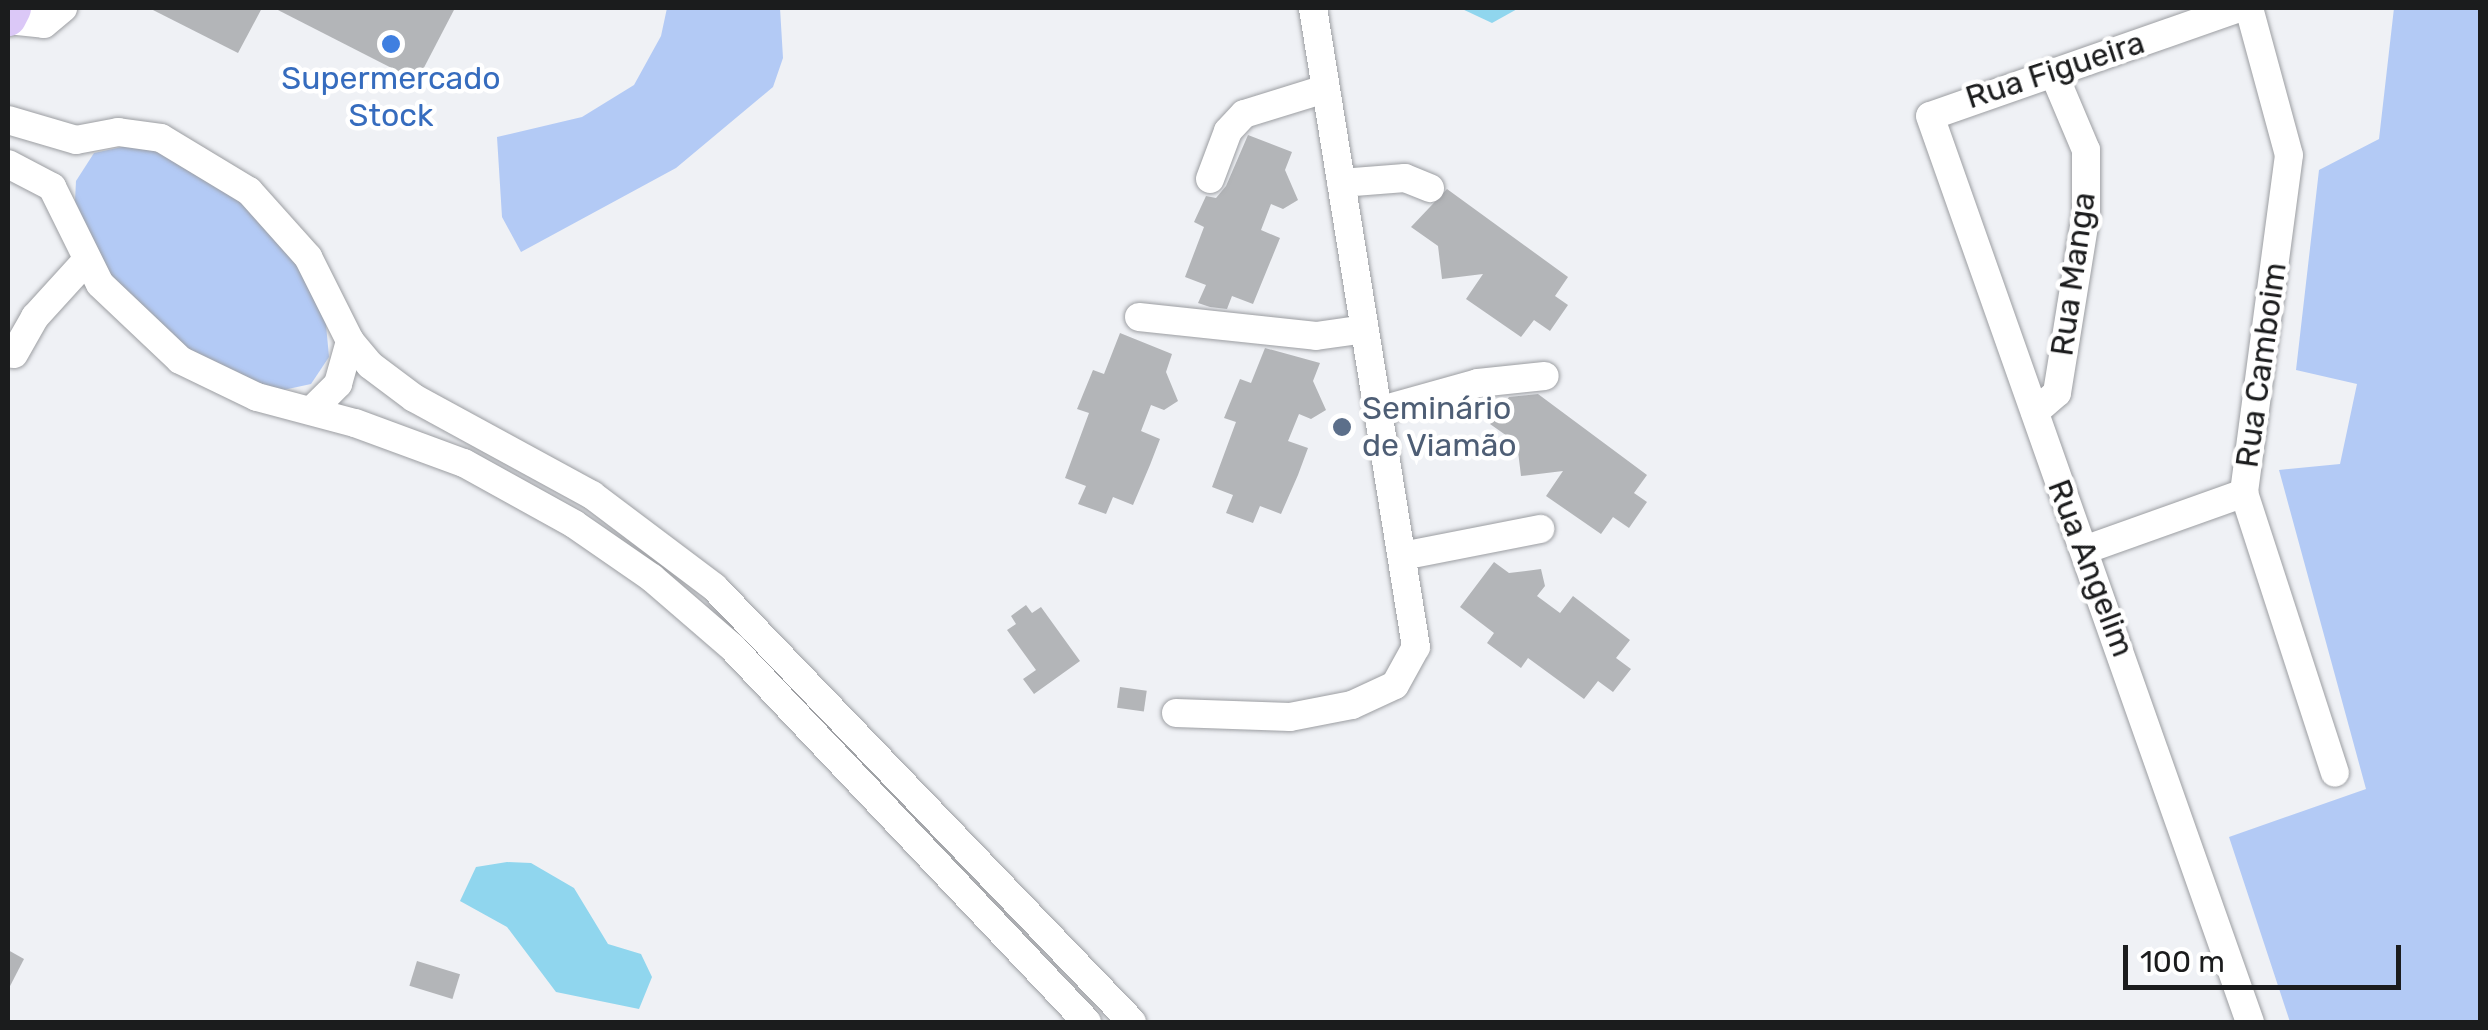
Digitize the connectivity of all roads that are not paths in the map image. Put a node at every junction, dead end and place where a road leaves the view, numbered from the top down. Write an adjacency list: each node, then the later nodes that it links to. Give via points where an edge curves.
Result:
1 (13, 8): 6 (main road)
2 (62, 8): 6 (street, via 44,24)
3 (1313, 8): 8 (street)
4 (2240, 8): 7 (street, Rua Figueira)
5 (2249, 8): 26 (street, Rua Camboim, via 2289,155)
6 (8, 19)
7 (2053, 72): 9 (street, Rua Figueira); 25 (street, Rua Manga, via 2086,150 2086,214 2056,393)
8 (1325, 89): 13 (street, via 1244,114 1228,131); 14 (street)
9 (1930, 116): 25 (street, Rua Angelim)
10 (8, 120): 11 (street)
11 (76, 140): 15 (street); 20 (street, via 118,132 161,138 228,176 308,257)
12 (8, 164): 15 (street)
13 (1210, 178)
14 (1341, 183): 16 (street, via 1405,178); 19 (street)
15 (52, 187): 17 (street)
16 (1430, 188)
17 (85, 262): 21 (street, via 35,318); 23 (street, via 136,325 180,360 257,398)
18 (1138, 318): 19 (street, via 1316,336)
19 (1364, 329): 24 (street)
20 (350, 341): 23 (street, via 338,384); 31 (street, via 414,398 555,473 672,552 755,624)
21 (14, 354)
22 (1545, 376): 24 (street, via 1478,382)
23 (312, 410): 32 (street, via 464,464 574,524 692,612)
24 (1378, 411): 29 (street)
25 (2036, 412): 28 (street, Rua Angelim, via 2064,505)
26 (2244, 493): 28 (street); 33 (street, Rua Camboim)
27 (1540, 529): 29 (street)
28 (2086, 549): 36 (street, Rua Angelim)
29 (1402, 556): 30 (street, via 1416,647 1395,685 1352,705 1290,718)
30 (1176, 713)
31 (844, 716): 32 (street); 35 (street)
32 (820, 739): 34 (street)
33 (2335, 773)
34 (1087, 1022)
35 (1132, 1022)
36 (2250, 1022)

